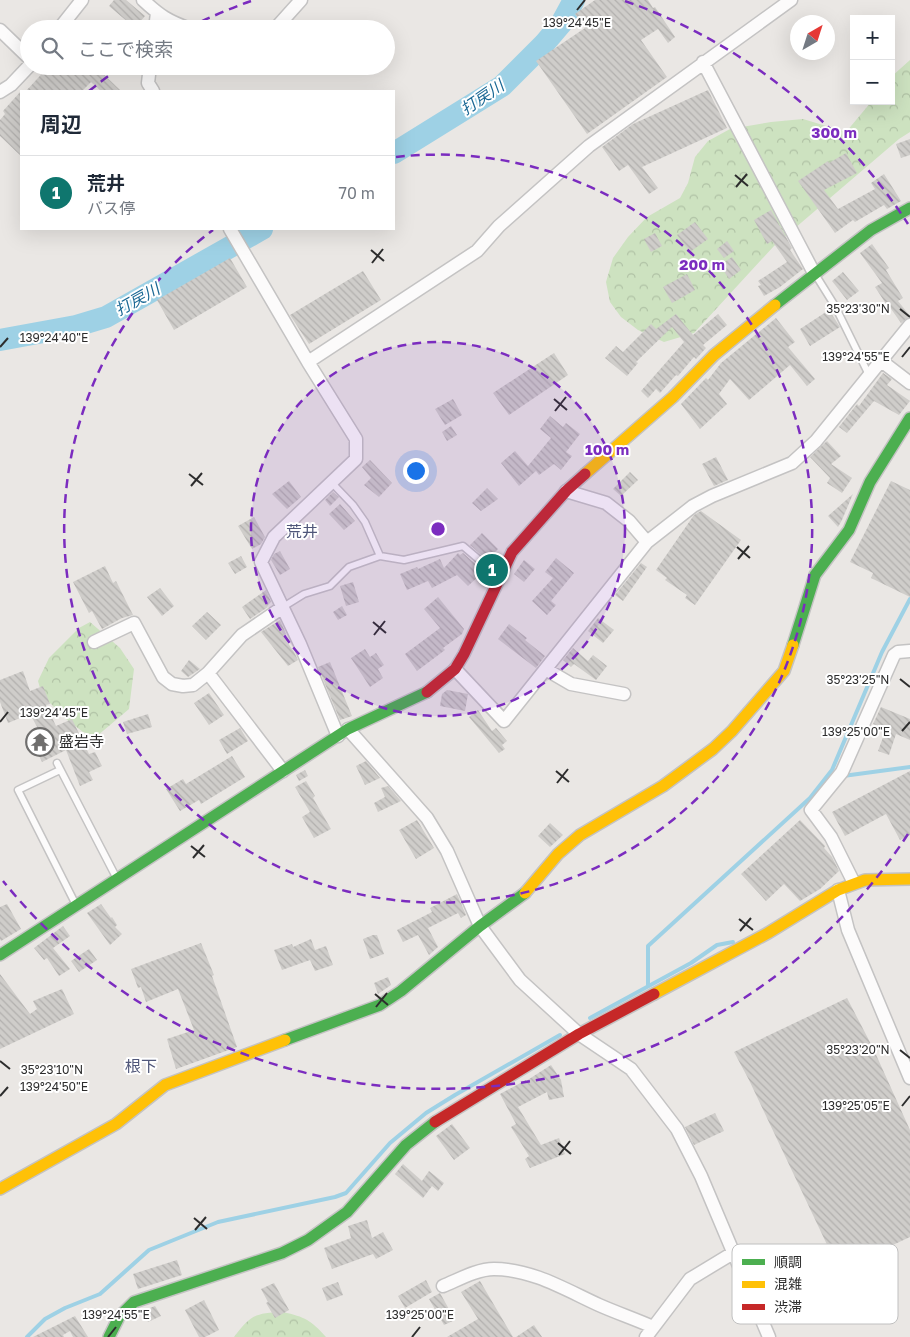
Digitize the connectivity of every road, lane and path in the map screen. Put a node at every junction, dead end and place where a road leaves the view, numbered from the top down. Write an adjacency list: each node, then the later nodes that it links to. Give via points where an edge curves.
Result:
1 (82, 0): 6 (street)
2 (143, 0): 5 (street)
3 (301, 0): 9 (street)
4 (791, 0): 12 (street)
5 (157, 13): 7 (street); 8 (street)
6 (66, 20)
7 (156, 20)
8 (167, 20)
9 (283, 20)
10 (0, 30): 11 (street)
11 (20, 49)
12 (703, 62): 19 (street); 22 (street, via 589,146 499,226 477,251)
13 (20, 75): 16 (street)
14 (149, 75): 15 (street)
15 (152, 90)
16 (0, 92)
17 (910, 208): 19 (street, via 871,230)
18 (236, 238): 22 (street)
19 (814, 272): 23 (lane, via 836,306); 27 (street, via 714,355 673,397)
20 (910, 325): 21 (street)
21 (880, 360): 23 (street); 24 (street)
22 (308, 362): 26 (street, via 356,440 356,460)
23 (869, 375): 28 (street, via 816,441 792,463 693,506)
24 (910, 383)
25 (910, 418): 47 (street, via 870,482 848,530 815,576 784,671 779,677 713,749 663,786 580,835 558,854 528,891)
26 (332, 483): 29 (lane, via 353,505); 31 (street, via 274,537 261,562)
27 (566, 491): 28 (street, via 606,503); 30 (street, via 512,552)
28 (647, 542): 35 (street)
29 (380, 556): 30 (lane, via 404,560 463,546); 31 (lane, via 349,567 330,586 304,594)
30 (499, 581): 34 (street)
31 (283, 608): 36 (street, via 242,635); 38 (street)
32 (94, 642): 36 (street, via 134,623 163,677 172,684 193,685)
33 (910, 651): 44 (street, via 894,655 842,772 811,810 831,837)
34 (455, 668): 35 (street, via 504,721); 38 (street, via 422,695)
35 (546, 670): 37 (street, via 571,684)
36 (208, 673): 41 (street)
37 (624, 694)
38 (343, 732): 41 (street); 47 (street, via 426,818 448,852)
39 (56, 763): 40 (lane)
40 (60, 770): 43 (lane); 46 (lane, via 18,790)
41 (284, 771): 43 (street)
42 (910, 879): 44 (street)
43 (118, 880): 46 (street)
44 (854, 883): 45 (street)
45 (838, 890): 49 (street, via 768,934); 50 (street, via 848,930)
46 (76, 906): 48 (street)
47 (480, 926): 49 (street, via 520,980); 52 (street, via 380,1005 166,1085 116,1124)
48 (0, 955)
49 (579, 1034): 53 (street, via 631,1068 677,1129 702,1176); 58 (street, via 420,1132 347,1212 308,1240 282,1252 134,1302 124,1308)
50 (907, 1064): 51 (street)
51 (910, 1078)
52 (0, 1189)
53 (732, 1251)
54 (732, 1254): 57 (street, via 690,1279)
55 (443, 1286): 57 (street, via 493,1269 525,1273 598,1304)
56 (763, 1324): 59 (street)
57 (650, 1332)
58 (109, 1337)
59 (769, 1337)

